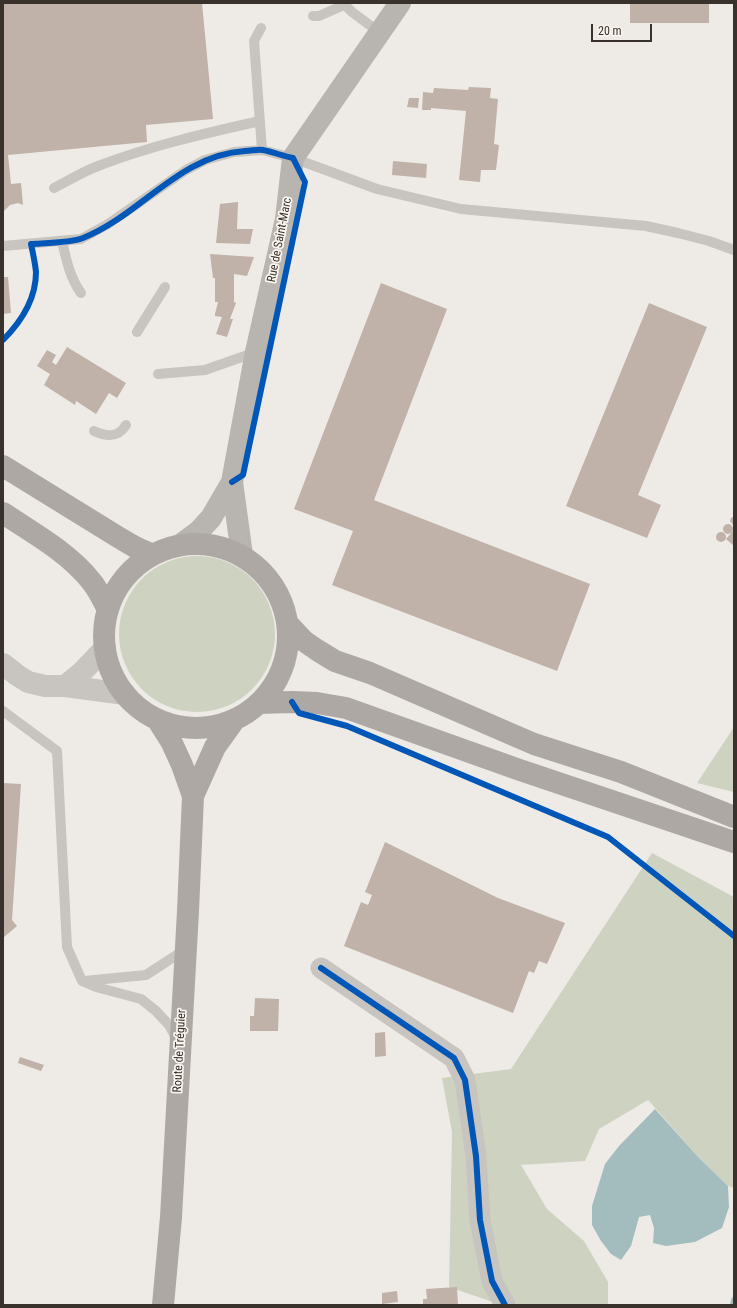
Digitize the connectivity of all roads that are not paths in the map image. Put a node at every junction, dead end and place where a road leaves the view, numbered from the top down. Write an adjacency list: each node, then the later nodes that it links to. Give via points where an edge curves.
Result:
1 (400, 3): 5 (main road, Rue de Saint-Marc)
2 (343, 4): 3 (lane, via 319,16); 5 (lane)
3 (313, 16)
4 (261, 28): 6 (lane, via 254,41)
5 (379, 32): 8 (main road, Rue de Saint-Marc)
6 (260, 121): 7 (lane); 9 (lane, via 132,154 96,167)
7 (262, 150): 8 (lane); 10 (lane, via 225,153 205,160 186,170 108,224 81,239)
8 (293, 158): 12 (lane, via 377,189 461,209 646,226 709,240); 16 (main road, Rue de Saint-Marc, via 286,219)
9 (54, 188)
10 (62, 241): 11 (lane); 14 (lane, via 72,278)
11 (3, 246)
12 (734, 250)
13 (165, 287): 15 (lane)
14 (81, 293)
15 (137, 332)
16 (256, 352): 17 (lane, via 205,370); 21 (main road, Rue de Saint-Marc)
17 (158, 374)
18 (126, 425): 19 (lane, via 122,431 107,436)
19 (94, 431)
20 (3, 466): 24 (main road, via 118,537)
21 (232, 482): 23 (main road, Rue de Saint-Marc, via 211,518); 25 (main road, Rue de Saint-Marc)
22 (3, 513): 26 (main road, via 74,563 91,580)
23 (180, 545): 24 (main road); 25 (main road, via 212,545)
24 (154, 555): 26 (main road, via 136,567 122,582)
25 (242, 555): 27 (main road, via 256,565 273,584 284,607)
26 (108, 610): 28 (main road)
27 (288, 624): 32 (main road, via 288,646 283,667 275,683); 37 (main road, via 304,641 335,660 534,744 621,772)
28 (105, 648): 30 (street); 31 (main road, via 114,677)
29 (3, 664): 30 (street, via 28,682 45,686)
30 (65, 686): 31 (street)
31 (125, 694): 34 (main road)
32 (259, 703): 35 (main road); 38 (main road, via 317,703 346,708 525,772)
33 (3, 710): 41 (lane, via 57,751 67,947)
34 (157, 719): 35 (main road, via 191,728 209,727); 36 (main road, via 171,741)
35 (235, 719): 36 (main road, via 215,747)
36 (193, 796): 39 (main road, Route de Tréguier)
37 (734, 817)
38 (734, 842)
39 (186, 948): 41 (lane, via 146,975); 42 (main road, Route de Tréguier)
40 (321, 968): 44 (street, via 454,1058 466,1080 476,1156 480,1220 492,1281)
41 (82, 981): 42 (lane, via 141,999 169,1025)
42 (180, 1045): 43 (main road, Route de Tréguier, via 171,1217)
43 (163, 1305)
44 (505, 1305)

